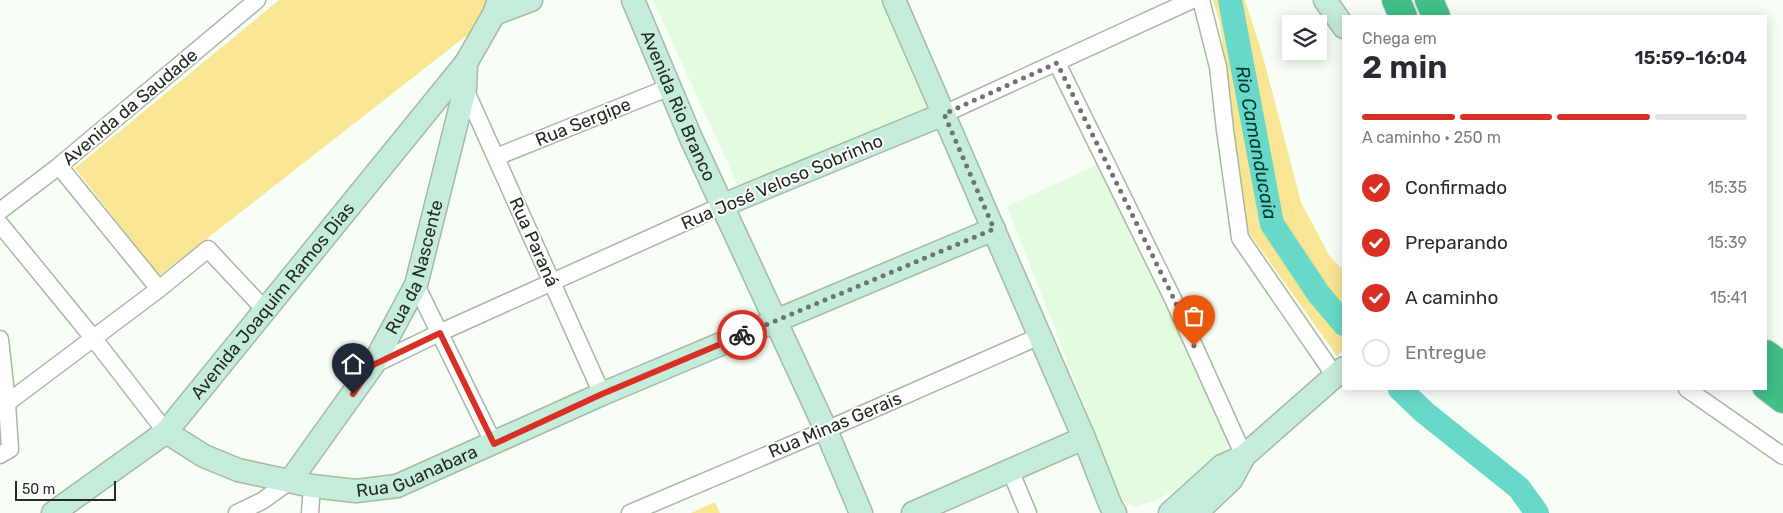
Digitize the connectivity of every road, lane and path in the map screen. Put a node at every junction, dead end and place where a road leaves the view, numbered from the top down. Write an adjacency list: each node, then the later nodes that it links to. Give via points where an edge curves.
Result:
1 (257, 0): 20 (street, Avenida da Saudade)
2 (531, 0): 10 (street)
3 (632, 0): 16 (street, Avenida Rio Branco)
4 (1192, 0): 15 (street, Rua José Veloso Sobrinho)
5 (1201, 0): 37 (street, via 1218,67 1240,238)
6 (1325, 0): 13 (street)
7 (1396, 0): 11 (highway)
8 (1428, 0): 12 (highway)
9 (896, 1): 18 (street)
10 (497, 7): 14 (street, Rua da Nascente)
11 (1403, 15)
12 (1436, 15)
13 (1342, 24)
14 (466, 63): 17 (street, Rua da Nascente); 28 (street, Avenida Joaquim Ramos Dias)
15 (1057, 63): 18 (street, Rua José Veloso Sobrinho); 48 (street, via 1174,299)
16 (670, 87): 19 (street, Rua Sergipe); 21 (street, Avenida Rio Branco)
17 (465, 89): 19 (street, Rua Paraná); 26 (street, Rua da Nascente)
18 (944, 114): 21 (street, Rua José Veloso Sobrinho); 24 (street)
19 (496, 158): 25 (street, Rua Paraná)
20 (59, 166): 22 (street, Avenida da Saudade); 27 (street)
21 (721, 206): 25 (street, Rua José Veloso Sobrinho); 29 (street, Avenida Rio Branco)
22 (0, 211)
23 (0, 224): 33 (street)
24 (994, 229): 29 (street, Rua Guanabara); 31 (street)
25 (552, 283): 30 (street, Rua José Veloso Sobrinho); 40 (street, Rua Paraná)
26 (416, 285): 30 (street); 35 (street, Rua da Nascente)
27 (159, 290): 28 (street, via 208,249); 33 (street)
28 (265, 310): 44 (street, Avenida Joaquim Ramos Dias)
29 (776, 320): 40 (street, Rua Guanabara); 43 (street, Avenida Rio Branco)
30 (440, 333): 35 (street, Rua José Veloso Sobrinho); 46 (street)
31 (1040, 336): 43 (street, Rua Minas Gerais); 45 (street)
32 (0, 339): 42 (street)
33 (94, 339): 42 (street); 44 (street)
34 (1767, 355): 36 (highway)
35 (373, 365): 51 (street, Rua da Nascente)
36 (1783, 367)
37 (1339, 372): 48 (street)
38 (1767, 387): 41 (highway)
39 (1688, 390): 49 (street)
40 (602, 394): 46 (street, Rua Guanabara)
41 (1783, 399)
42 (7, 403): 47 (street)
43 (826, 430): 56 (street, Rua Minas Gerais); 57 (street, Avenida Rio Branco)
44 (166, 432): 51 (street, Rua Guanabara, via 204,456 238,470); 53 (street, Avenida Joaquim Ramos Dias)
45 (1084, 438): 50 (street); 60 (street)
46 (494, 444): 52 (street, Rua Guanabara, via 397,486 356,491)
47 (5, 452)
48 (1244, 456): 61 (street, via 1222,466); 62 (street, via 1231,480)
49 (1783, 456)
50 (1010, 470): 58 (street); 59 (street)
51 (290, 481): 52 (street, Rua Guanabara); 54 (street, Rua da Nascente, via 262,501)
52 (312, 486): 55 (street)
53 (53, 513)
54 (237, 513)
55 (310, 513)
56 (630, 513)
57 (860, 513)
58 (913, 513)
59 (1028, 513)
60 (1115, 513)
61 (1170, 513)
62 (1196, 513)

